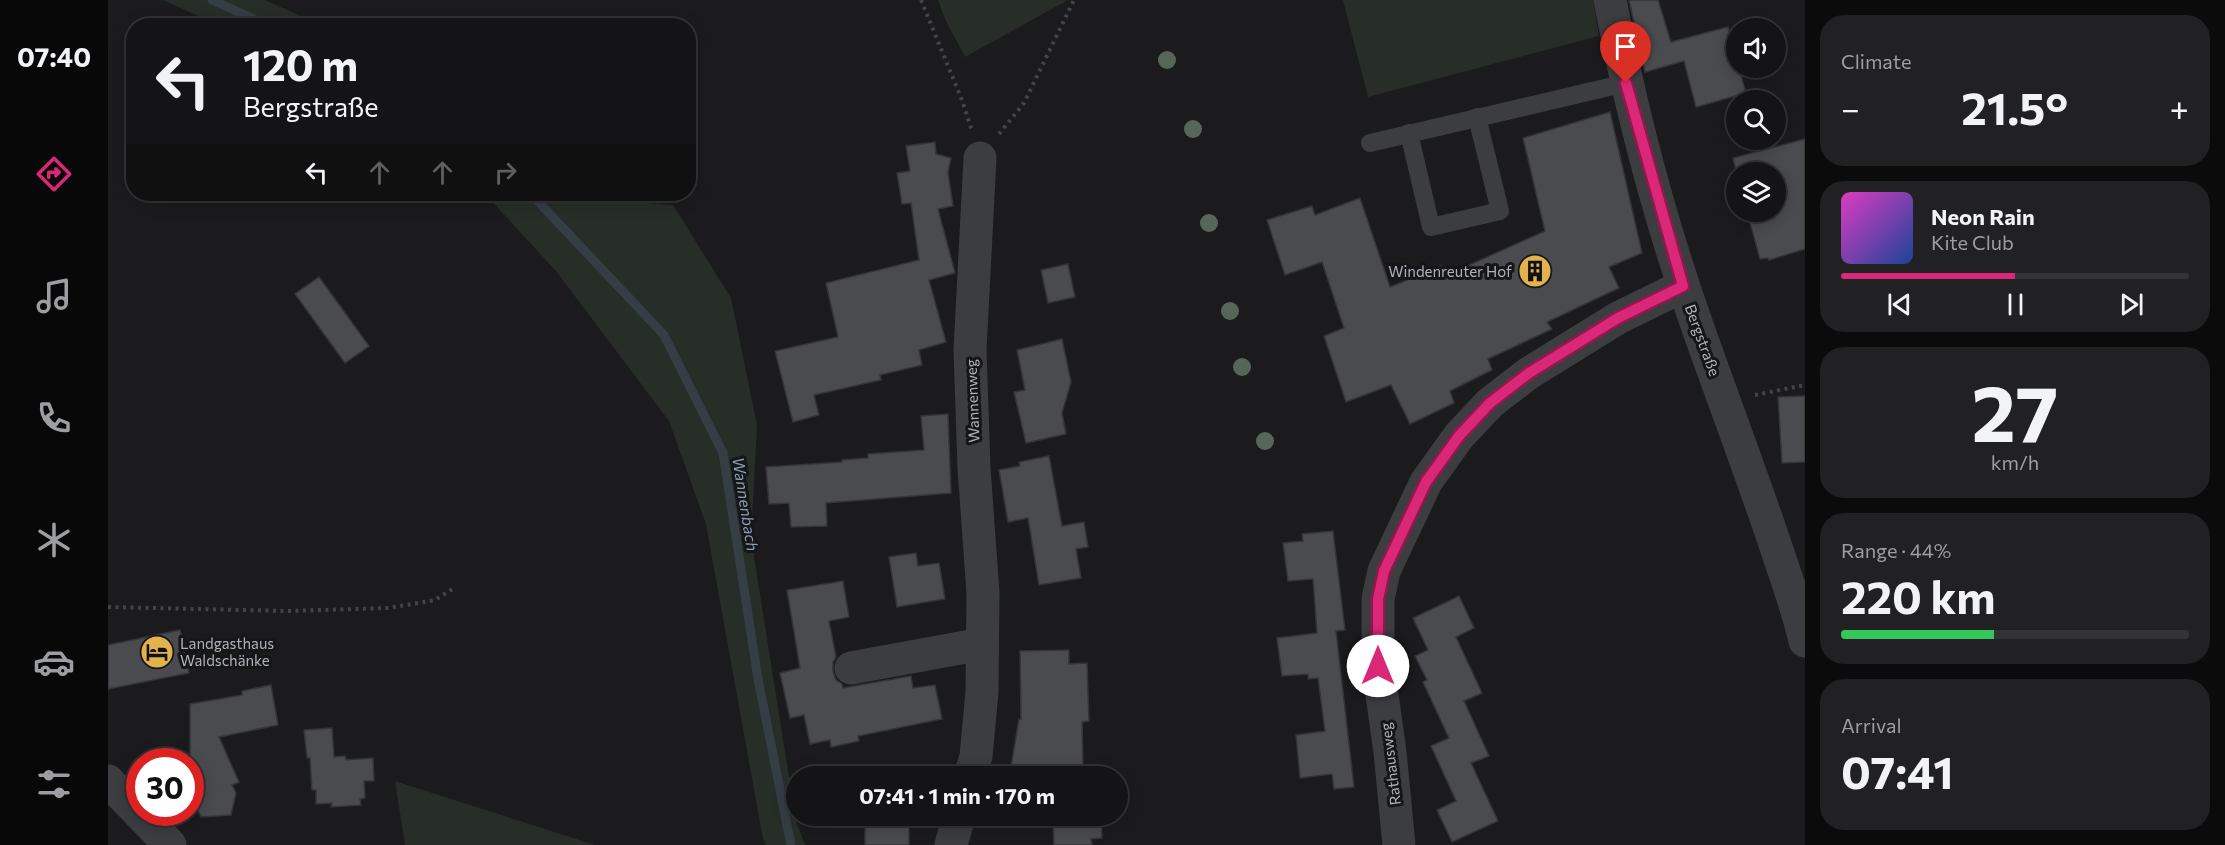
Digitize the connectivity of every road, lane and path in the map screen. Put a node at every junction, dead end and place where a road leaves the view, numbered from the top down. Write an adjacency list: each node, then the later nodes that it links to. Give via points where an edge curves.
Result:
1 (921, 0): 8 (path, via 962,100)
2 (1074, 0): 8 (path, via 1024,103)
3 (1610, 0): 4 (street, Bergstraße)
4 (1626, 83): 5 (lane); 9 (street, Bergstraße)
5 (1477, 117): 6 (lane); 6 (lane, via 1500,211 1431,226)
6 (1409, 134): 7 (lane)
7 (1370, 143)
8 (980, 158): 15 (street, Wannenweg, via 970,350 983,593)
9 (1683, 286): 11 (street, Bergstraße); 22 (street, Rathausweg, via 1618,318 1529,373 1482,411 1426,482 1384,571 1378,599 1378,666)
10 (1805, 385): 11 (path)
11 (1725, 401): 14 (street, Bergstraße)
12 (454, 588): 13 (path, via 435,600 389,608 288,611)
13 (108, 607)
14 (1805, 641)
15 (982, 644): 16 (street); 17 (street, Wannenweg, via 982,692)
16 (851, 668)
17 (973, 766)
18 (108, 781): 20 (street)
19 (956, 826): 21 (street)
20 (170, 845)
21 (951, 845)
22 (1399, 845)

